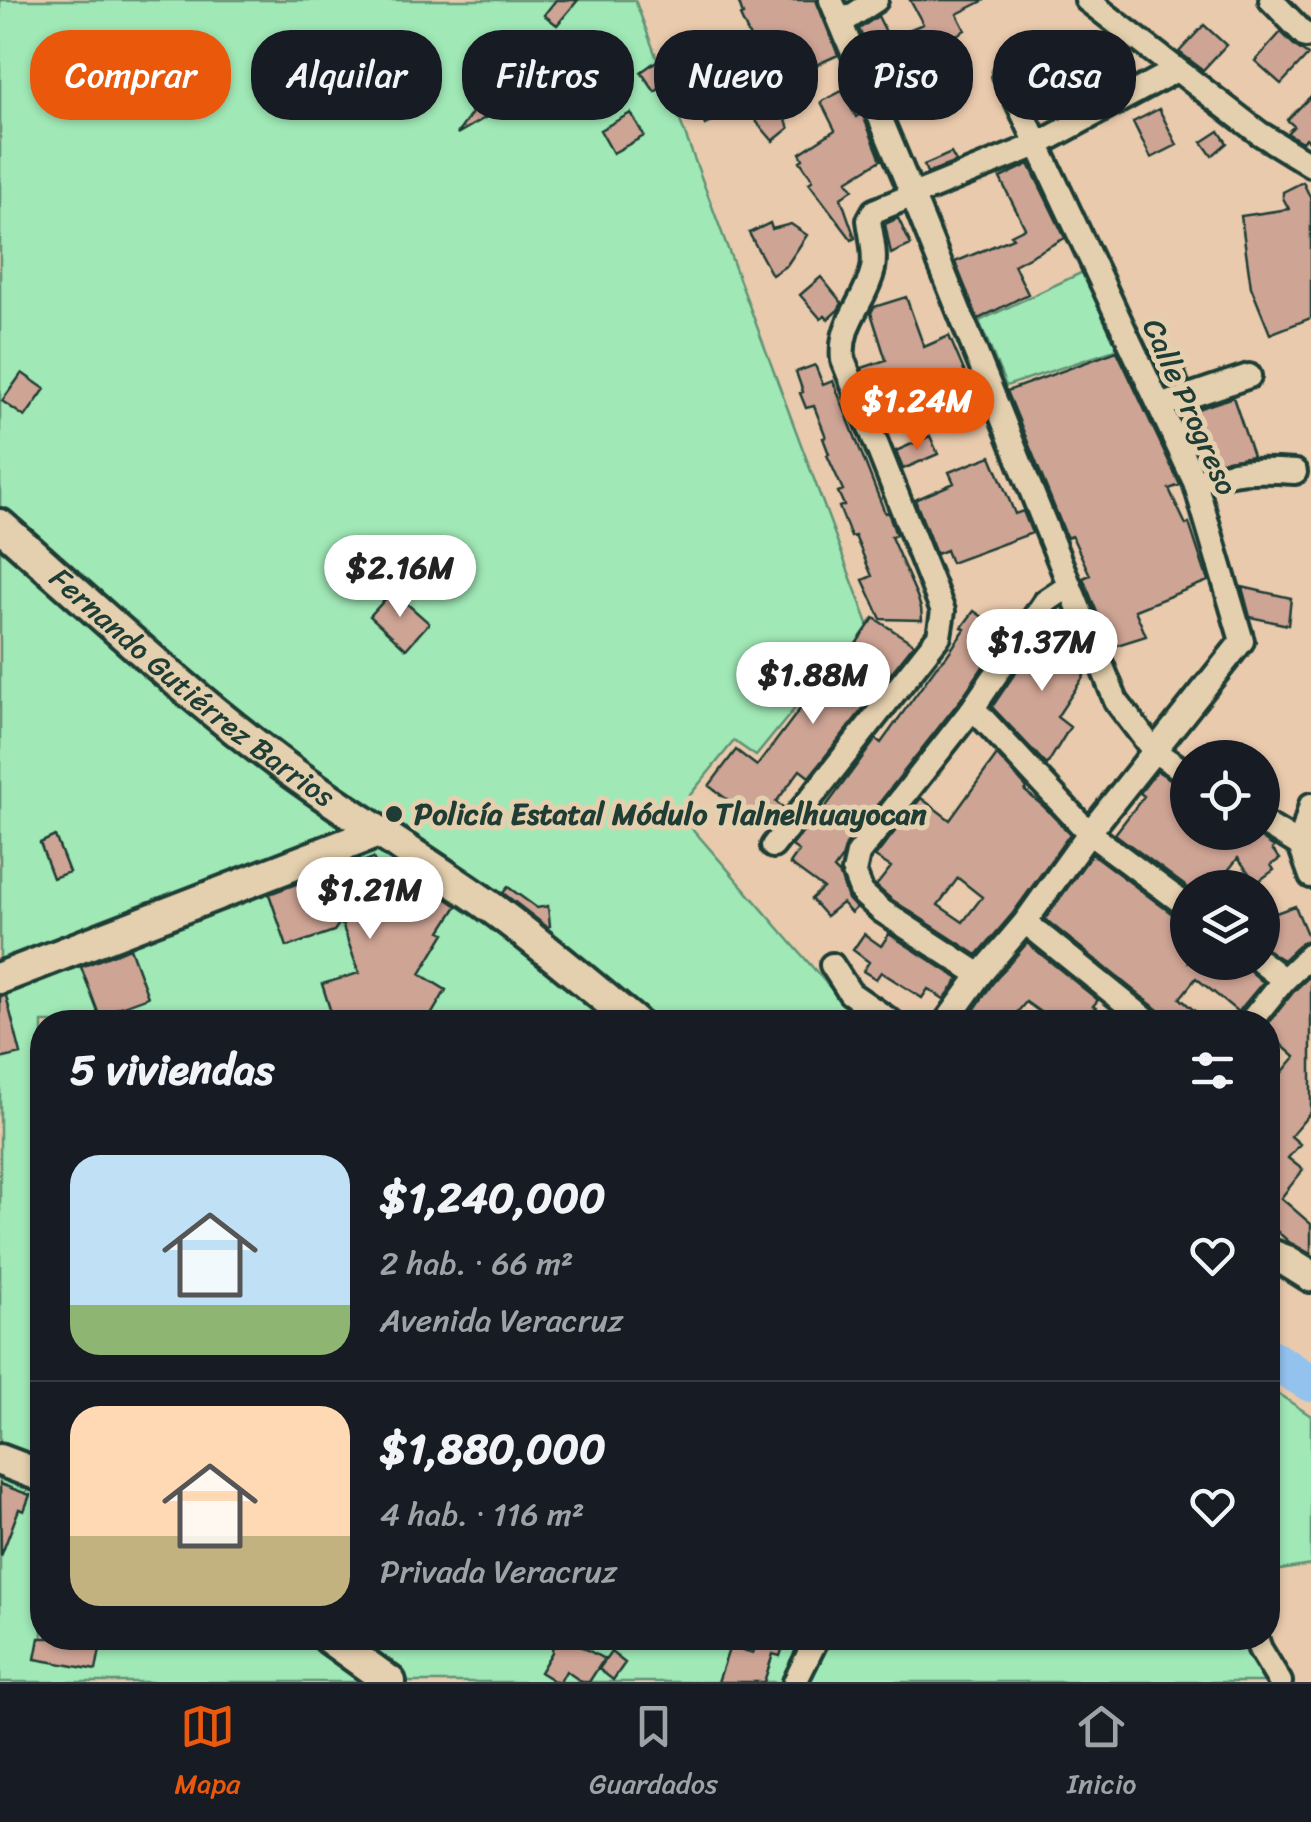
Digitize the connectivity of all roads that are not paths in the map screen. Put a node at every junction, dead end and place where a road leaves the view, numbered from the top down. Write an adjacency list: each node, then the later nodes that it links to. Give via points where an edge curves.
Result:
1 (831, 0): 5 (street)
2 (876, 0): 5 (street)
3 (1087, 0): 7 (street)
4 (1271, 0): 6 (street)
5 (841, 23): 11 (street)
6 (1306, 36)
7 (1176, 70): 9 (street); 10 (street, via 1258,134)
8 (1025, 120): 9 (street, Calle Progreso)
9 (1037, 145): 11 (street); 13 (street, Calle Progreso)
10 (1311, 165)
11 (912, 194): 17 (street); 26 (street, via 870,215 872,274 841,341 943,611 938,636)
12 (1249, 376): 13 (street)
13 (1160, 406): 15 (street, Calle Progreso)
14 (1294, 472): 15 (street, via 1253,470)
15 (1196, 482): 19 (street, Calle Progreso, via 1242,641)
16 (0, 524): 22 (main road, Fernando Gutiérrez Barrios, via 178,682)
17 (1070, 586): 18 (street, via 1045,602); 19 (street, via 1116,700)
18 (973, 708): 24 (street); 32 (street, via 858,854 854,872 862,892 882,911)
19 (1154, 751): 20 (street); 24 (street)
20 (1170, 762)
21 (1311, 804): 25 (street)
22 (378, 832): 34 (main road); 36 (main road, Fernando Gutiérrez Barrios, via 486,904)
23 (1280, 832): 25 (street)
24 (1089, 833): 28 (street); 29 (street)
25 (1300, 844): 27 (street)
26 (774, 846)
27 (1311, 876)
28 (1170, 894)
29 (1026, 922): 32 (street); 39 (street)
30 (1311, 954): 35 (street)
31 (832, 965): 37 (street, via 850,993)
32 (980, 975): 38 (street)
33 (1280, 977): 35 (street)
34 (0, 978)
35 (1284, 980): 40 (street)
36 (619, 1010)
37 (875, 1010)
38 (955, 1010)
39 (1131, 1010)
40 (1260, 1010)
41 (1280, 1259): 42 (main road)
42 (1311, 1276)
43 (0, 1460): 44 (main road)
44 (30, 1471)
45 (345, 1650): 48 (main road)
46 (810, 1650): 49 (street)
47 (1261, 1650): 50 (street)
48 (390, 1682)
49 (795, 1682)
50 (1280, 1682)

